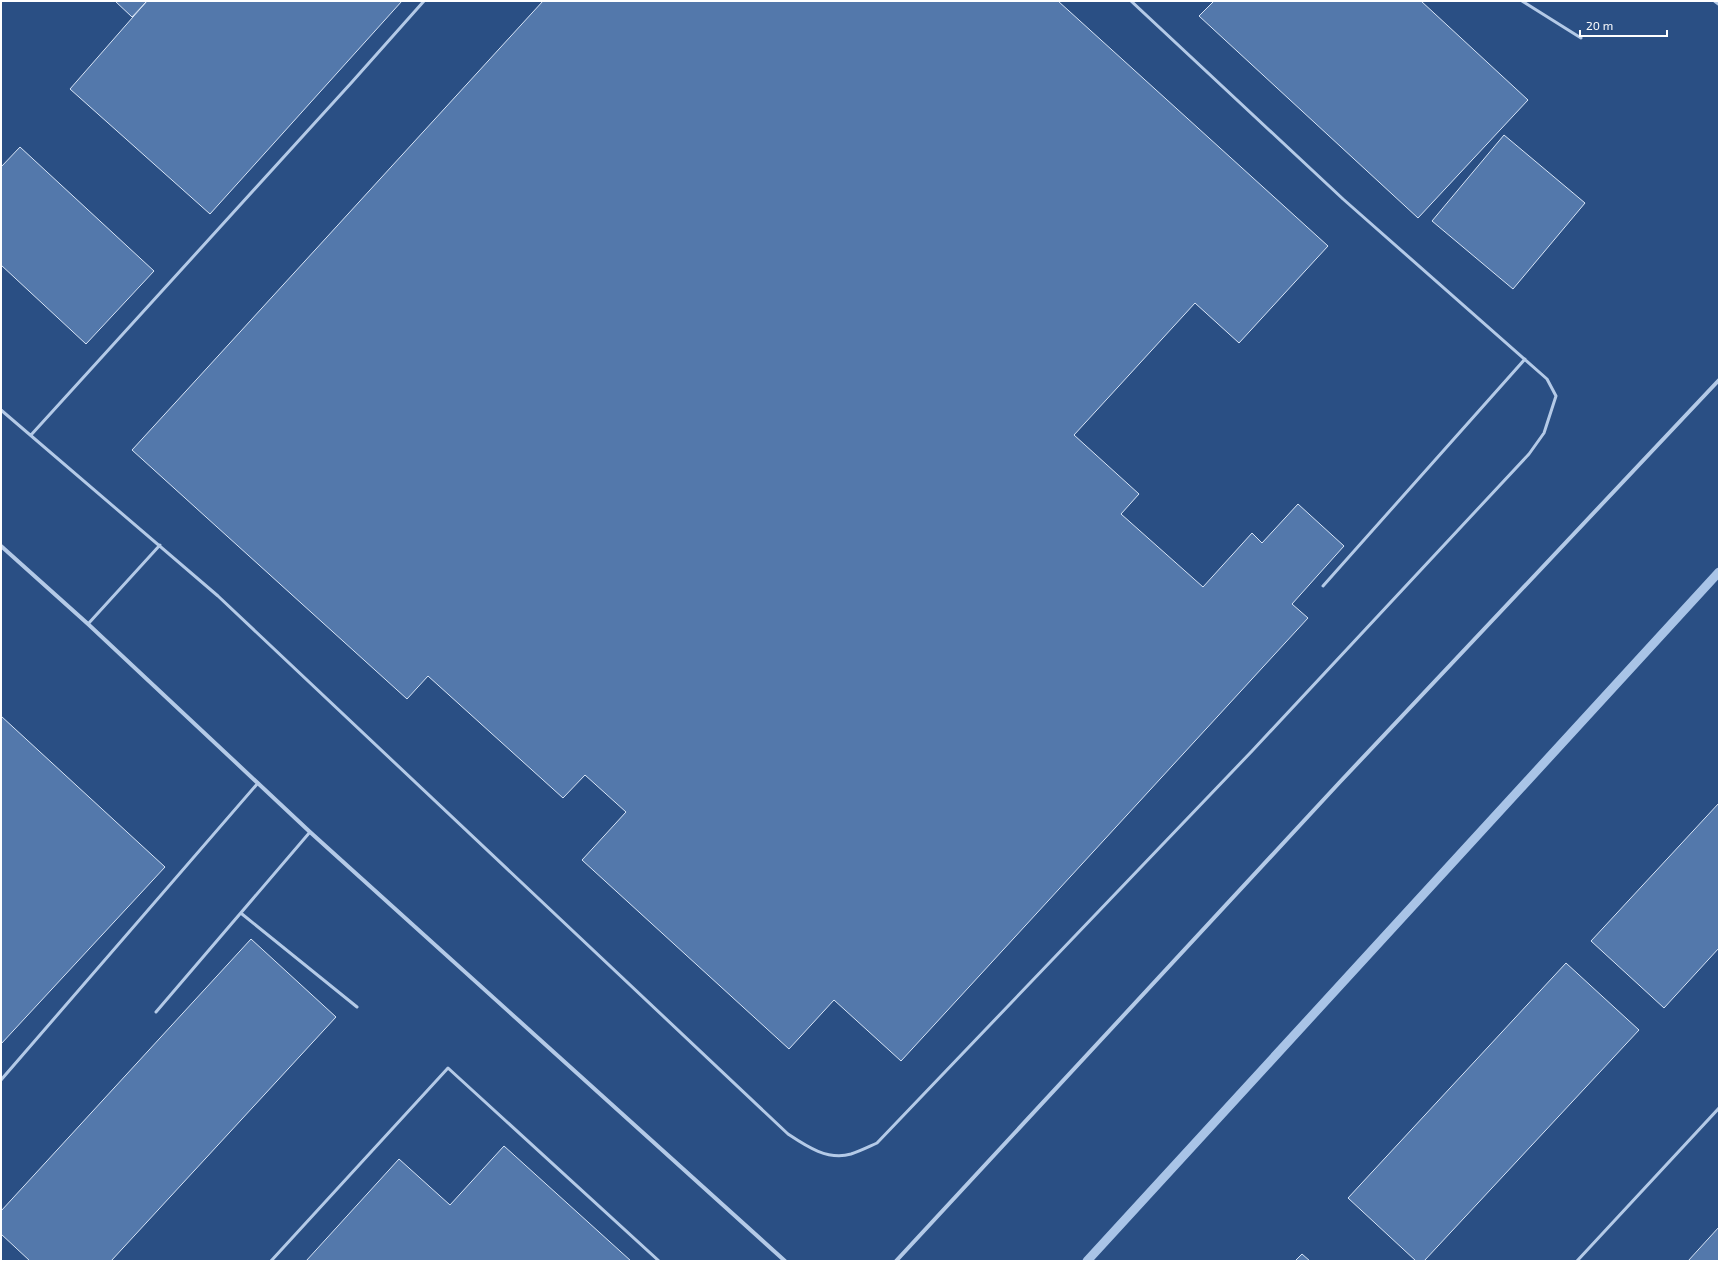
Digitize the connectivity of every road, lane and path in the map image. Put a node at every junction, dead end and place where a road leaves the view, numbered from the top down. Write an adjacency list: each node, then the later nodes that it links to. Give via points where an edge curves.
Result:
1 (424, 1): 10 (lane)
2 (1131, 1): 7 (lane, via 1343,199)
3 (1522, 1): 6 (lane)
4 (1715, 1): 5 (street)
5 (1719, 4)
6 (1581, 38)
7 (1525, 359): 11 (lane, via 1547,379 1556,396 1544,433 1529,454 1252,751 877,1143 849,1154 829,1155 806,1146 788,1134 241,618); 13 (lane)
8 (1719, 380): 25 (street, via 1344,777)
9 (1, 410): 10 (lane)
10 (31, 435): 11 (lane)
11 (160, 545): 14 (lane)
12 (1, 546): 14 (street)
13 (1323, 586)
14 (88, 624): 15 (street)
15 (258, 783): 16 (street); 20 (lane)
16 (310, 832): 17 (lane); 24 (street)
17 (242, 914): 18 (lane); 19 (lane)
18 (357, 1006)
19 (156, 1012)
20 (1, 1080)
21 (1719, 1108): 26 (lane)
22 (271, 1261): 23 (lane, via 448,1068)
23 (659, 1261)
24 (785, 1261)
25 (896, 1261)
26 (1577, 1261)

